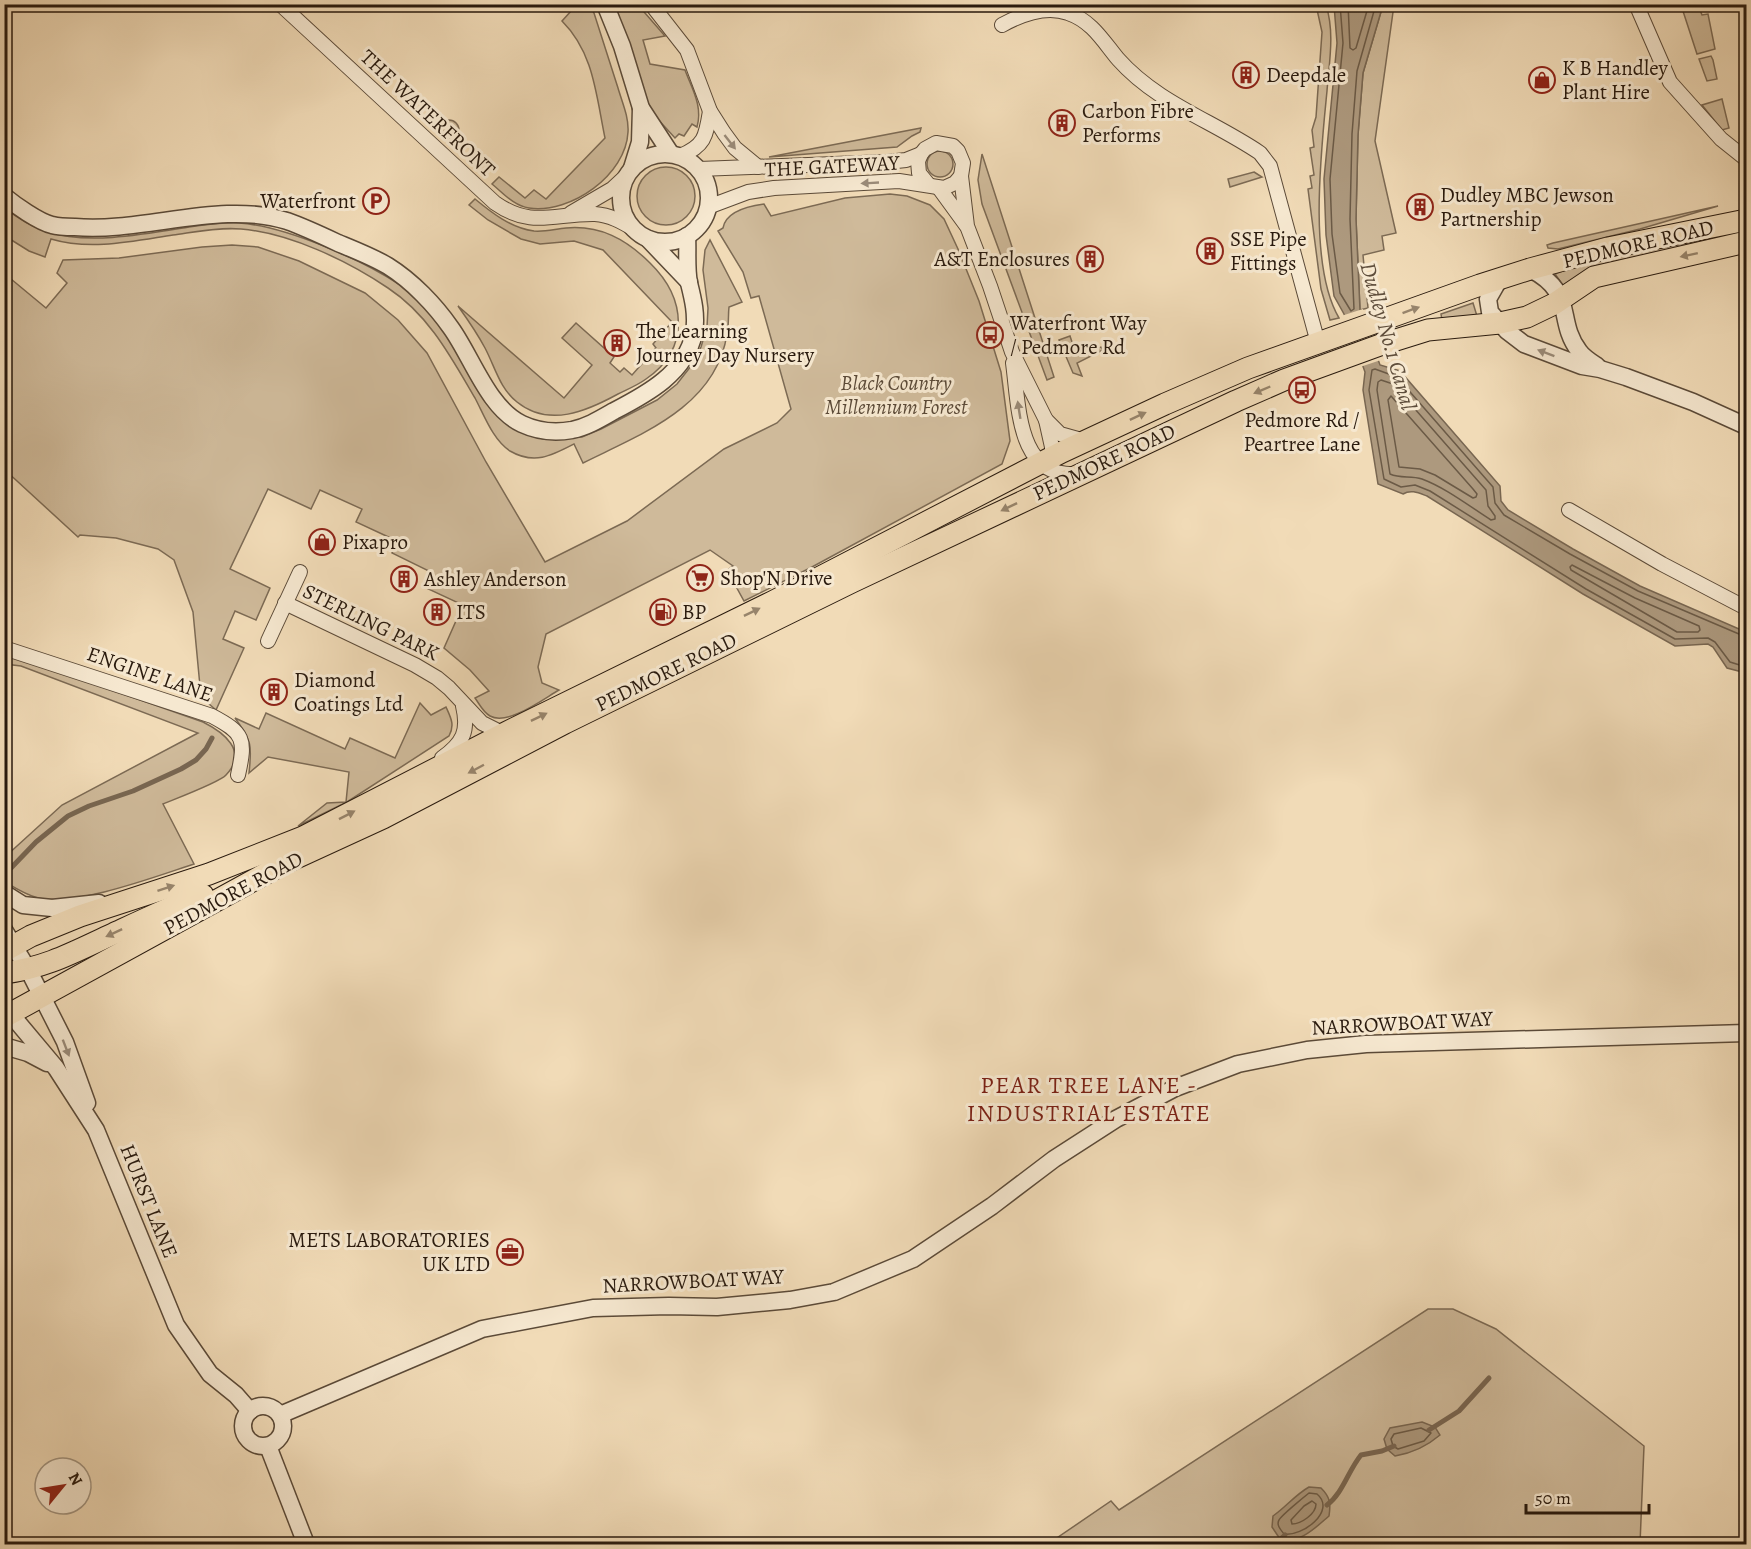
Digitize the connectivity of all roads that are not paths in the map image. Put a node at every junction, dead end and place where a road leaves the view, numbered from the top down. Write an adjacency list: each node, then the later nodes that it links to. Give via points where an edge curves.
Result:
1 (280, 4): 18 (street, THE WATERFRONT, via 495,203 523,218)
2 (605, 4): 6 (street)
3 (651, 4): 7 (street, THE GATEWAY, via 687,50)
4 (1636, 4): 10 (street, via 1670,82 1720,139)
5 (1002, 25): 29 (street, via 1035,11 1050,10 1067,12 1086,21 1152,90 1260,153 1270,166)
6 (641, 108): 9 (street); 13 (street, via 640,142)
7 (710, 111): 9 (street, via 703,141 693,151); 11 (street, THE GATEWAY, one-way to 11, via 735,148)
8 (921, 154): 11 (street, THE GATEWAY, via 887,162); 14 (street, THE GATEWAY, via 936,143 952,146 962,158); 15 (street, THE GATEWAY, via 919,173)
9 (676, 155): 12 (street); 13 (street, via 657,154)
10 (1746, 159)
11 (758, 167): 12 (street, THE GATEWAY)
12 (699, 170): 17 (street, via 708,187)
13 (630, 171): 18 (street, THE WATERFRONT, via 612,189); 21 (street, via 621,200 623,212)
14 (961, 176): 15 (street, via 949,186); 20 (street, THE GATEWAY)
15 (933, 186): 17 (street, THE GATEWAY, one-way to 17, via 899,181 774,188 748,192); 20 (street, THE GATEWAY)
16 (4, 196): 26 (street, via 50,225 100,229 250,214 284,220 314,232 376,260 406,280 449,325 505,413 537,429 587,426 649,393 665,380 677,367 694,332 695,310)
17 (708, 207): 22 (street, via 701,224)
18 (563, 216): 21 (street, THE WATERFRONT, via 612,217)
19 (1746, 220): 24 (highway, PEDMORE ROAD, via 1608,248)
20 (967, 226): 30 (street, THE GATEWAY)
21 (641, 234): 22 (street, via 668,242); 26 (street)
22 (687, 236): 26 (street)
23 (1746, 242): 27 (highway, PEDMORE ROAD, one-way to 27, via 1594,277)
24 (1530, 269): 25 (highway, PEDMORE ROAD); 27 (street, via 1549,280)
25 (1500, 278): 28 (street, via 1488,299 1490,312); 29 (highway, PEDMORE ROAD, one-way to 25)
26 (689, 282)
27 (1561, 298): 28 (highway, PEDMORE ROAD, via 1527,317); 31 (street, via 1572,339 1580,353)
28 (1500, 323): 31 (street, one-way to 28, via 1524,344); 37 (highway, PEDMORE ROAD, one-way to 37, via 1428,330 1343,358 1246,397)
29 (1327, 340): 35 (highway, PEDMORE ROAD, one-way to 29, via 1248,368)
30 (1012, 352): 32 (street, THE GATEWAY); 34 (street, THE GATEWAY, one-way to 30)
31 (1600, 369): 33 (street, via 1693,402)
32 (1046, 420): 35 (street, THE GATEWAY, via 1060,434); 36 (street, THE GATEWAY, via 1052,447)
33 (1746, 426)
34 (1024, 438): 36 (street, THE GATEWAY, via 1033,456); 38 (street, THE GATEWAY, via 1025,456)
35 (1085, 441): 36 (highway, PEDMORE ROAD)
36 (1048, 464): 37 (street, via 1065,475); 38 (highway, PEDMORE ROAD); 39 (street)
37 (1079, 474): 39 (highway, PEDMORE ROAD)
38 (1016, 475): 47 (highway, PEDMORE ROAD, one-way to 38, via 774,601)
39 (1042, 491): 50 (highway, PEDMORE ROAD, one-way to 50, via 693,659 383,818)
40 (1569, 510): 43 (street)
41 (300, 572): 42 (street)
42 (285, 603): 44 (street); 46 (street, STERLING PARK, via 422,669 449,688)
43 (1746, 608)
44 (268, 641)
45 (4, 648): 48 (street, ENGINE LANE, via 228,724 244,749)
46 (462, 704): 47 (street, STERLING PARK, via 482,723); 49 (street, via 467,721 462,738 452,751)
47 (504, 734): 49 (highway, PEDMORE ROAD)
48 (238, 775)
49 (409, 783): 52 (highway, PEDMORE ROAD, one-way to 49, via 303,837)
50 (285, 863): 54 (highway, one-way to 54, via 163,910 56,962); 56 (highway, PEDMORE ROAD)
51 (4, 894): 52 (street, via 22,905 52,908)
52 (134, 898): 53 (highway, PEDMORE ROAD)
53 (7, 942): 54 (street)
54 (28, 970): 55 (highway); 56 (street)
55 (4, 973)
56 (41, 995): 57 (highway, PEDMORE ROAD); 61 (street, one-way to 61, via 65,1042)
57 (6, 1005): 60 (street, HURST LANE)
58 (1746, 1033): 63 (street, NARROWBOAT WAY, via 1366,1044 1307,1050 1238,1064 1175,1088 1116,1119 913,1259 834,1292 717,1307 593,1308 482,1329)
59 (4, 1046): 60 (street)
60 (56, 1068): 61 (street, HURST LANE)
61 (96, 1130): 62 (street, HURST LANE, via 176,1324 210,1374)
62 (250, 1411): 63 (street, via 263,1406); 64 (street, via 244,1421 245,1434 252,1443)
63 (280, 1415): 64 (street, via 282,1431)
64 (268, 1446): 65 (street)
65 (306, 1545)

